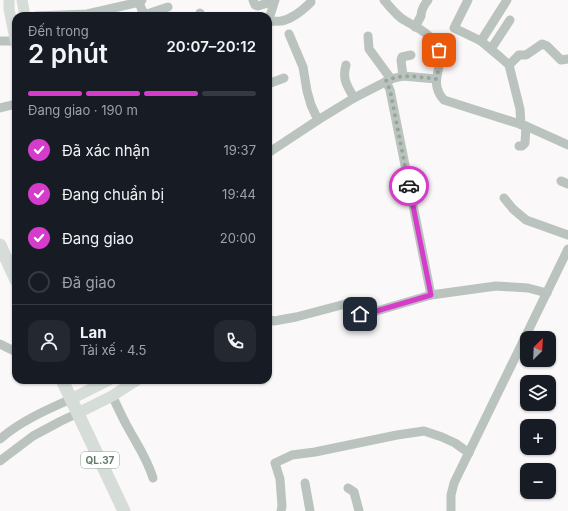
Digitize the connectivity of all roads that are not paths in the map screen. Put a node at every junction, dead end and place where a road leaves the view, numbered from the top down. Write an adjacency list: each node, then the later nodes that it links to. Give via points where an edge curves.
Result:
1 (9, 0): 19 (main road)
2 (22, 0): 12 (main road)
3 (253, 0): 4 (street, via 258,6)
4 (274, 0): 16 (street)
5 (384, 0): 20 (street, via 400,17)
6 (428, 0): 20 (street)
7 (468, 0): 24 (street, via 454,28)
8 (507, 0): 24 (street)
9 (140, 1): 13 (street); 14 (street)
10 (311, 2): 18 (street, via 287,19)
11 (168, 7): 15 (street)
12 (24, 12)
13 (100, 12)
14 (143, 12)
15 (153, 12)
16 (271, 12)
17 (510, 20): 26 (street)
18 (272, 22)
19 (12, 23)
20 (415, 27): 33 (street, via 438,46 440,64)
21 (289, 34): 39 (street, via 303,67 307,91)
22 (368, 36): 34 (street, via 369,49)
23 (0, 41): 25 (street)
24 (481, 41): 26 (street)
25 (12, 42)
26 (492, 49): 30 (street)
27 (411, 55): 31 (street, via 402,57)
28 (568, 59): 30 (street, via 562,60 542,44 526,55 516,56)
29 (346, 65): 36 (street, via 345,79)
30 (508, 65): 40 (street)
31 (403, 76): 33 (street); 34 (street)
32 (284, 78): 35 (street)
33 (436, 79): 40 (street, via 436,86 444,100)
34 (388, 80): 36 (street); 50 (street)
35 (272, 82)
36 (354, 98): 39 (street)
37 (12, 105): 38 (street)
38 (0, 108)
39 (318, 120): 43 (street)
40 (524, 126): 41 (street); 42 (street, via 526,143)
41 (568, 145)
42 (519, 146)
43 (272, 150)
44 (504, 198): 45 (street, via 523,219)
45 (568, 235)
46 (0, 245): 48 (highway)
47 (568, 249): 49 (street)
48 (12, 271)
49 (547, 293): 50 (street, via 528,288 496,286); 60 (street)
50 (431, 295): 51 (street, via 363,315 359,313 357,303 353,302 296,317)
51 (272, 320)
52 (1, 346): 53 (street)
53 (12, 350)
54 (64, 384): 58 (highway, QL.37)
55 (103, 384): 58 (main road)
56 (131, 384): 57 (main road)
57 (112, 396): 58 (main road); 62 (street, via 145,456)
58 (74, 405): 59 (street, via 49,408); 61 (street, via 61,420 33,436); 65 (highway, QL.37)
59 (0, 439)
60 (469, 453): 66 (street, via 455,443 424,431 292,455 274,464 280,479); 69 (street, via 454,483)
61 (0, 461)
62 (153, 478)
63 (305, 483): 67 (street)
64 (348, 488): 68 (street, via 354,492)
65 (124, 511)
66 (282, 511)
67 (310, 511)
68 (359, 511)
69 (451, 511)

